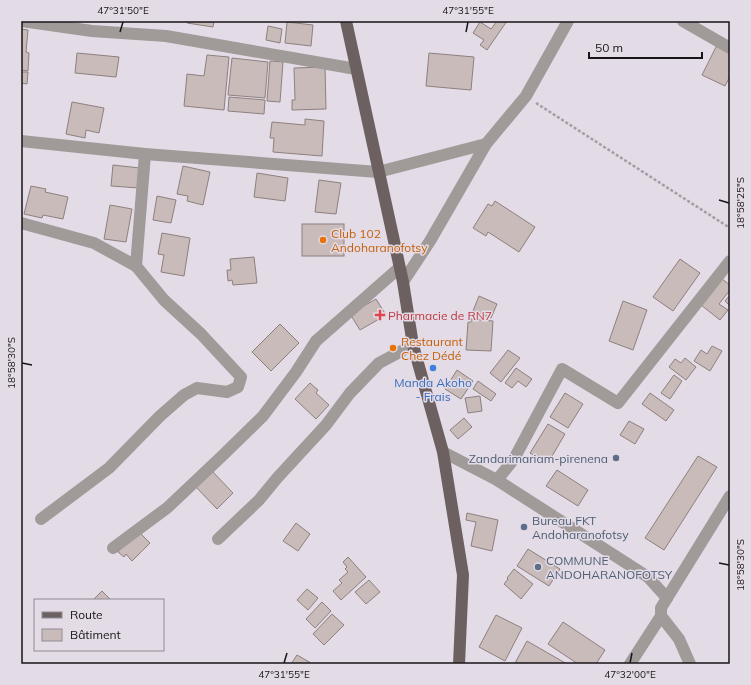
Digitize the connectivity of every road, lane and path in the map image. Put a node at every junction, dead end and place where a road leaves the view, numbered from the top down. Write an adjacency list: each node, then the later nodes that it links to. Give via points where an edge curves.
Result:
1 (22, 21): 6 (street, via 92,31 166,36)
2 (346, 21): 6 (main road)
3 (568, 21): 7 (street)
4 (683, 21): 5 (street)
5 (730, 48)
6 (356, 69): 11 (main road)
7 (526, 96): 9 (street); 13 (path)
8 (21, 141): 10 (street)
9 (486, 144): 11 (street); 17 (street, via 430,241)
10 (145, 154): 11 (street); 15 (street)
11 (378, 172): 16 (main road)
12 (21, 223): 15 (street, via 94,243)
13 (730, 228)
14 (730, 262): 20 (street, via 618,403 562,369 514,459)
15 (136, 266): 22 (street, via 164,300 201,334 241,377 238,388 227,392 197,388 184,395 109,468)
16 (399, 268): 17 (main road); 24 (street, via 316,341 263,416 222,457 167,508)
17 (402, 282): 18 (main road)
18 (413, 345): 19 (main road); 23 (street, via 379,363 350,393 326,425 259,500)
19 (443, 452): 20 (street); 27 (main road, via 463,575)
20 (497, 480): 25 (street, via 648,577)
21 (730, 496): 25 (street)
22 (41, 520)
23 (218, 539)
24 (113, 548)
25 (667, 598): 26 (street, via 661,608)
26 (661, 616): 28 (street); 29 (street, via 679,639)
27 (458, 664)
28 (630, 664)
29 (690, 664)

